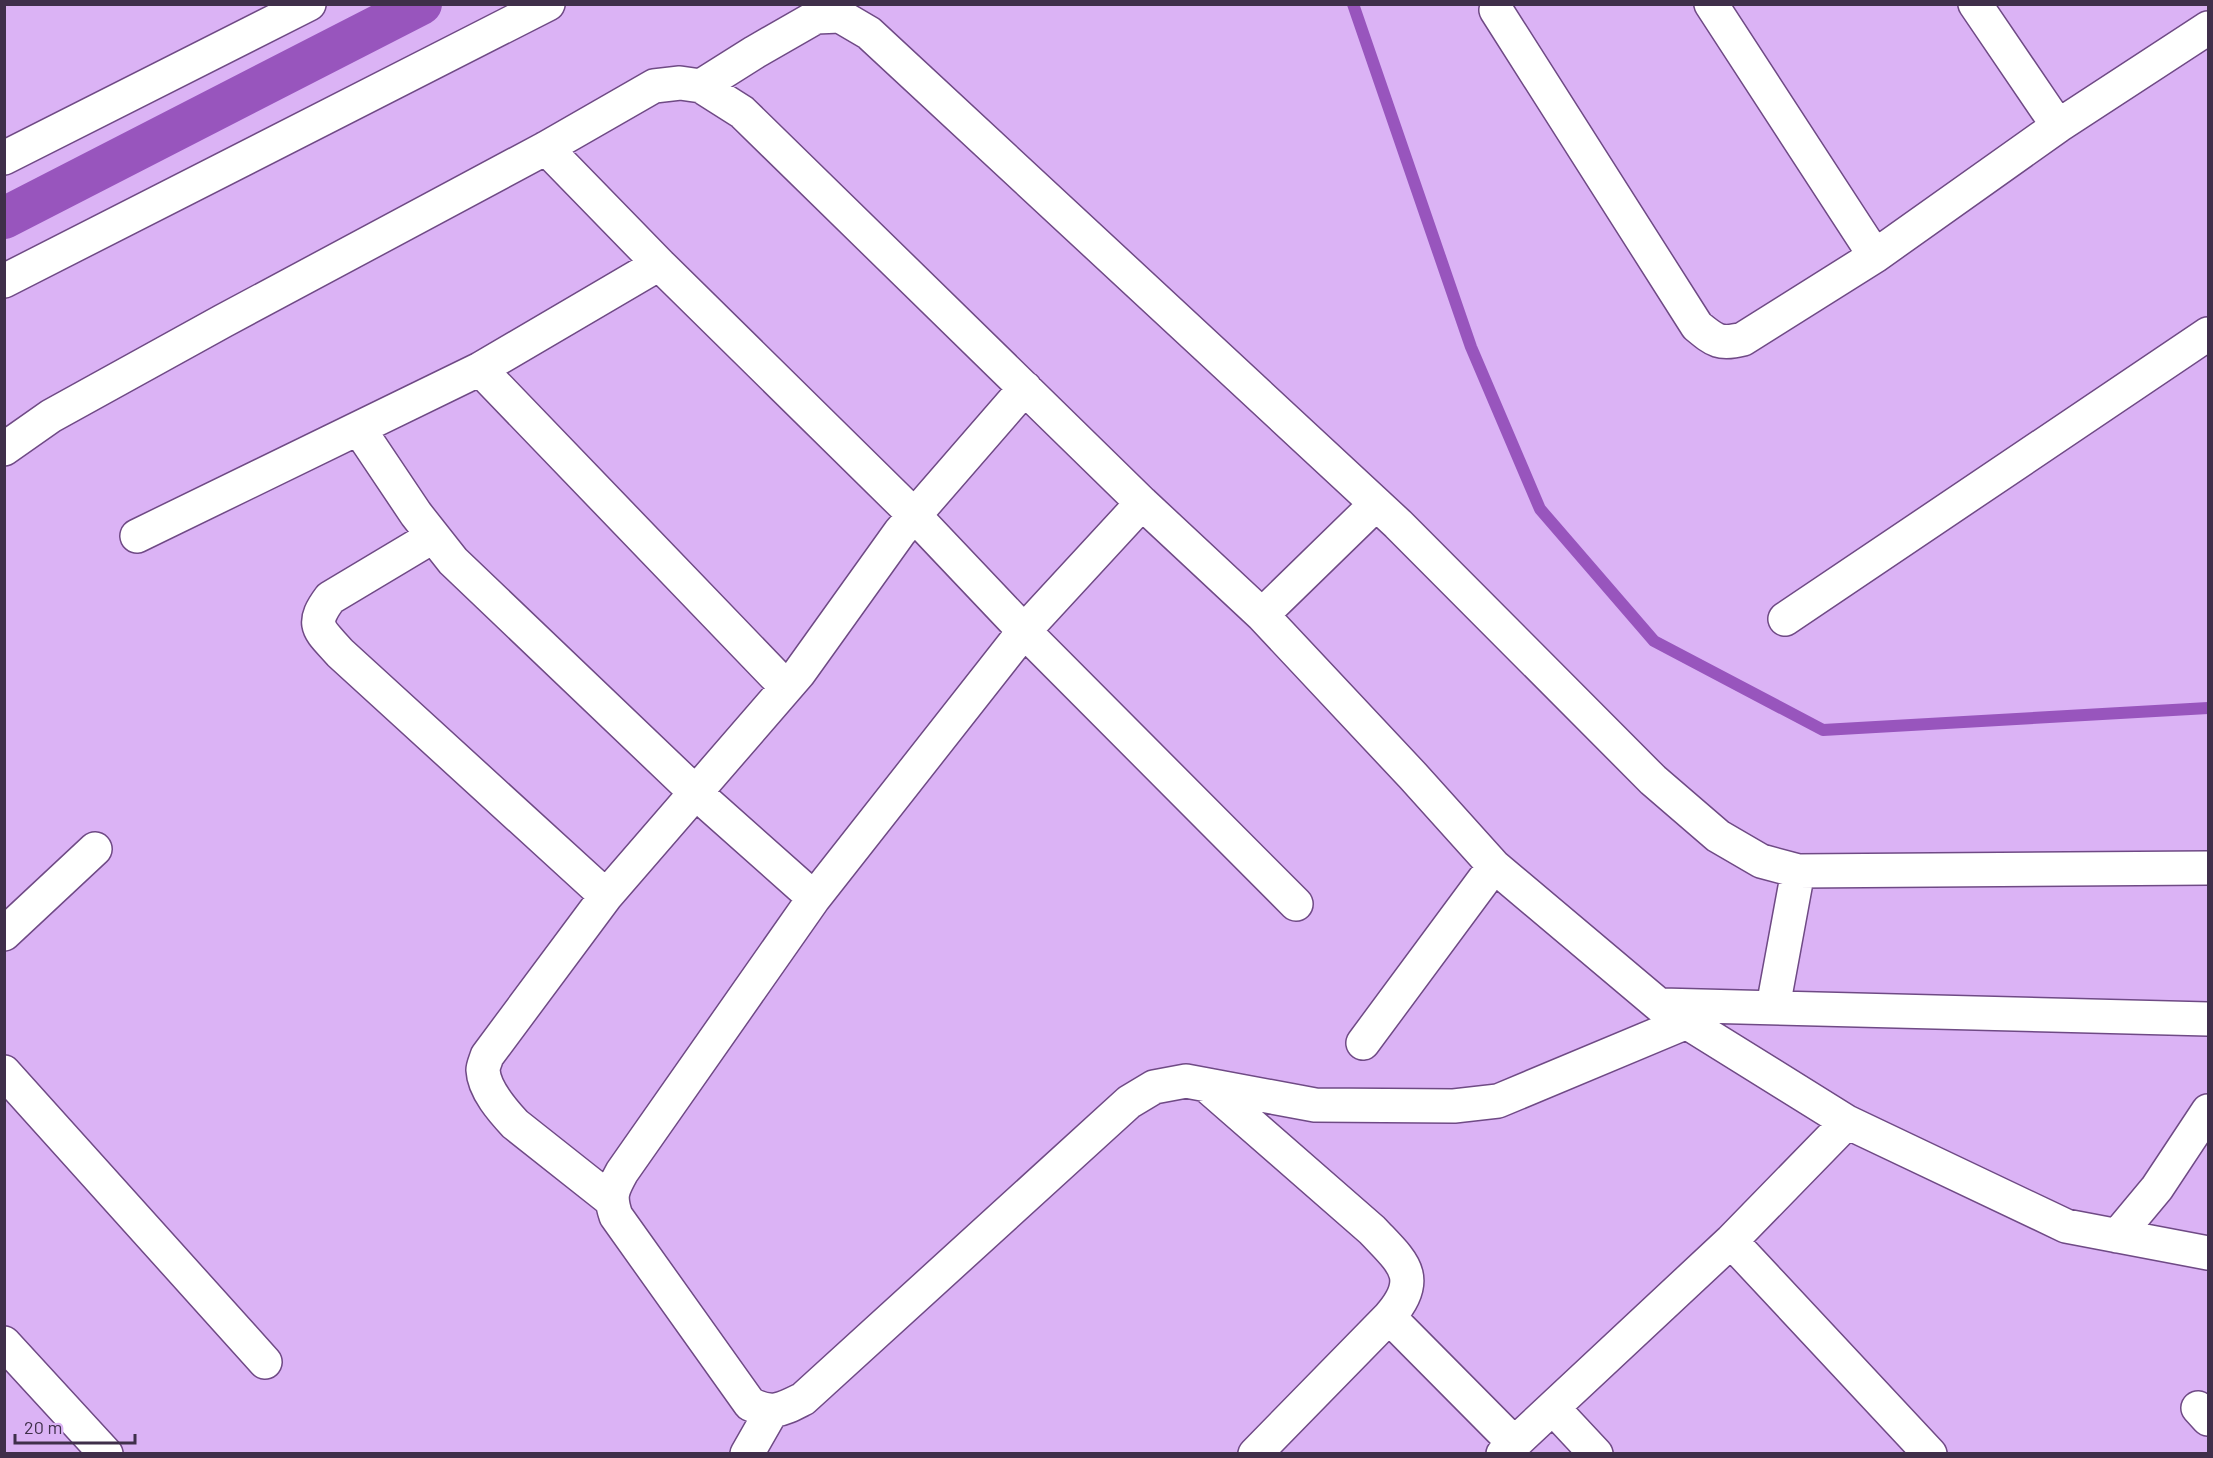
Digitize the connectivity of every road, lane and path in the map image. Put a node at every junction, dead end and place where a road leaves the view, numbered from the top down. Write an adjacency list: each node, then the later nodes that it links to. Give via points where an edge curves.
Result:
1 (309, 4): 10 (street)
2 (548, 4): 13 (street)
3 (1711, 4): 11 (street)
4 (1975, 4): 8 (street)
5 (1496, 9): 11 (street, via 1697,326 1713,339 1726,343 1743,339)
6 (2208, 28): 8 (street)
7 (701, 86): 9 (street, via 654,86); 16 (street, via 742,112); 20 (street, via 816,17 840,16 869,33)
8 (2058, 126): 11 (street)
9 (546, 148): 12 (street); 18 (street, via 51,416)
10 (4, 158)
11 (1875, 256)
12 (659, 264): 15 (street); 21 (street)
13 (4, 281)
14 (2208, 334): 25 (street)
15 (480, 369): 17 (street); 27 (street)
16 (1025, 388): 19 (street); 21 (street)
17 (359, 429): 22 (street); 23 (street)
18 (4, 448)
19 (1142, 502): 24 (street); 26 (street)
20 (1376, 504): 24 (street); 32 (street, via 1661,787 1718,836 1761,861)
21 (914, 515): 26 (street); 27 (street)
22 (137, 536)
23 (432, 537): 28 (street); 33 (street, via 330,598 318,614 319,629 340,653)
24 (1262, 615): 30 (street)
25 (1785, 619)
26 (1024, 631): 34 (street); 35 (street)
27 (786, 687): 28 (street)
28 (696, 793): 33 (street); 34 (street)
29 (95, 849): 36 (street)
30 (1494, 866): 37 (street); 41 (street)
31 (2208, 868): 32 (street)
32 (1798, 871): 38 (street)
33 (606, 896): 46 (street, via 496,1041 483,1069 488,1087 515,1124)
34 (814, 898): 46 (street, via 622,1172)
35 (1296, 904)
36 (4, 934)
37 (1659, 1005): 38 (street); 40 (street)
38 (1773, 1007): 39 (street)
39 (2208, 1019)
40 (1687, 1022): 43 (street, via 1498,1101 1454,1106 1315,1105); 45 (street)
41 (1363, 1043)
42 (4, 1072): 52 (street)
43 (1206, 1085): 50 (street, via 1394,1253 1406,1273 1408,1286 1402,1302); 54 (street, via 1186,1081 1154,1088 1129,1102 803,1399)
44 (2208, 1111): 47 (street, via 2157,1188)
45 (1847, 1122): 47 (street, via 2066,1226); 48 (street)
46 (611, 1200): 54 (street, via 616,1216 750,1404)
47 (2117, 1236): 49 (street)
48 (1731, 1241): 53 (street); 60 (street)
49 (2208, 1253)
50 (1389, 1317): 55 (street); 58 (street)
51 (4, 1343): 56 (street)
52 (265, 1362)
53 (1553, 1408): 55 (street); 59 (street)
54 (771, 1412): 57 (street)
55 (1509, 1448)
56 (106, 1454)
57 (747, 1454)
58 (1255, 1454)
59 (1596, 1454)
60 (1930, 1454)

